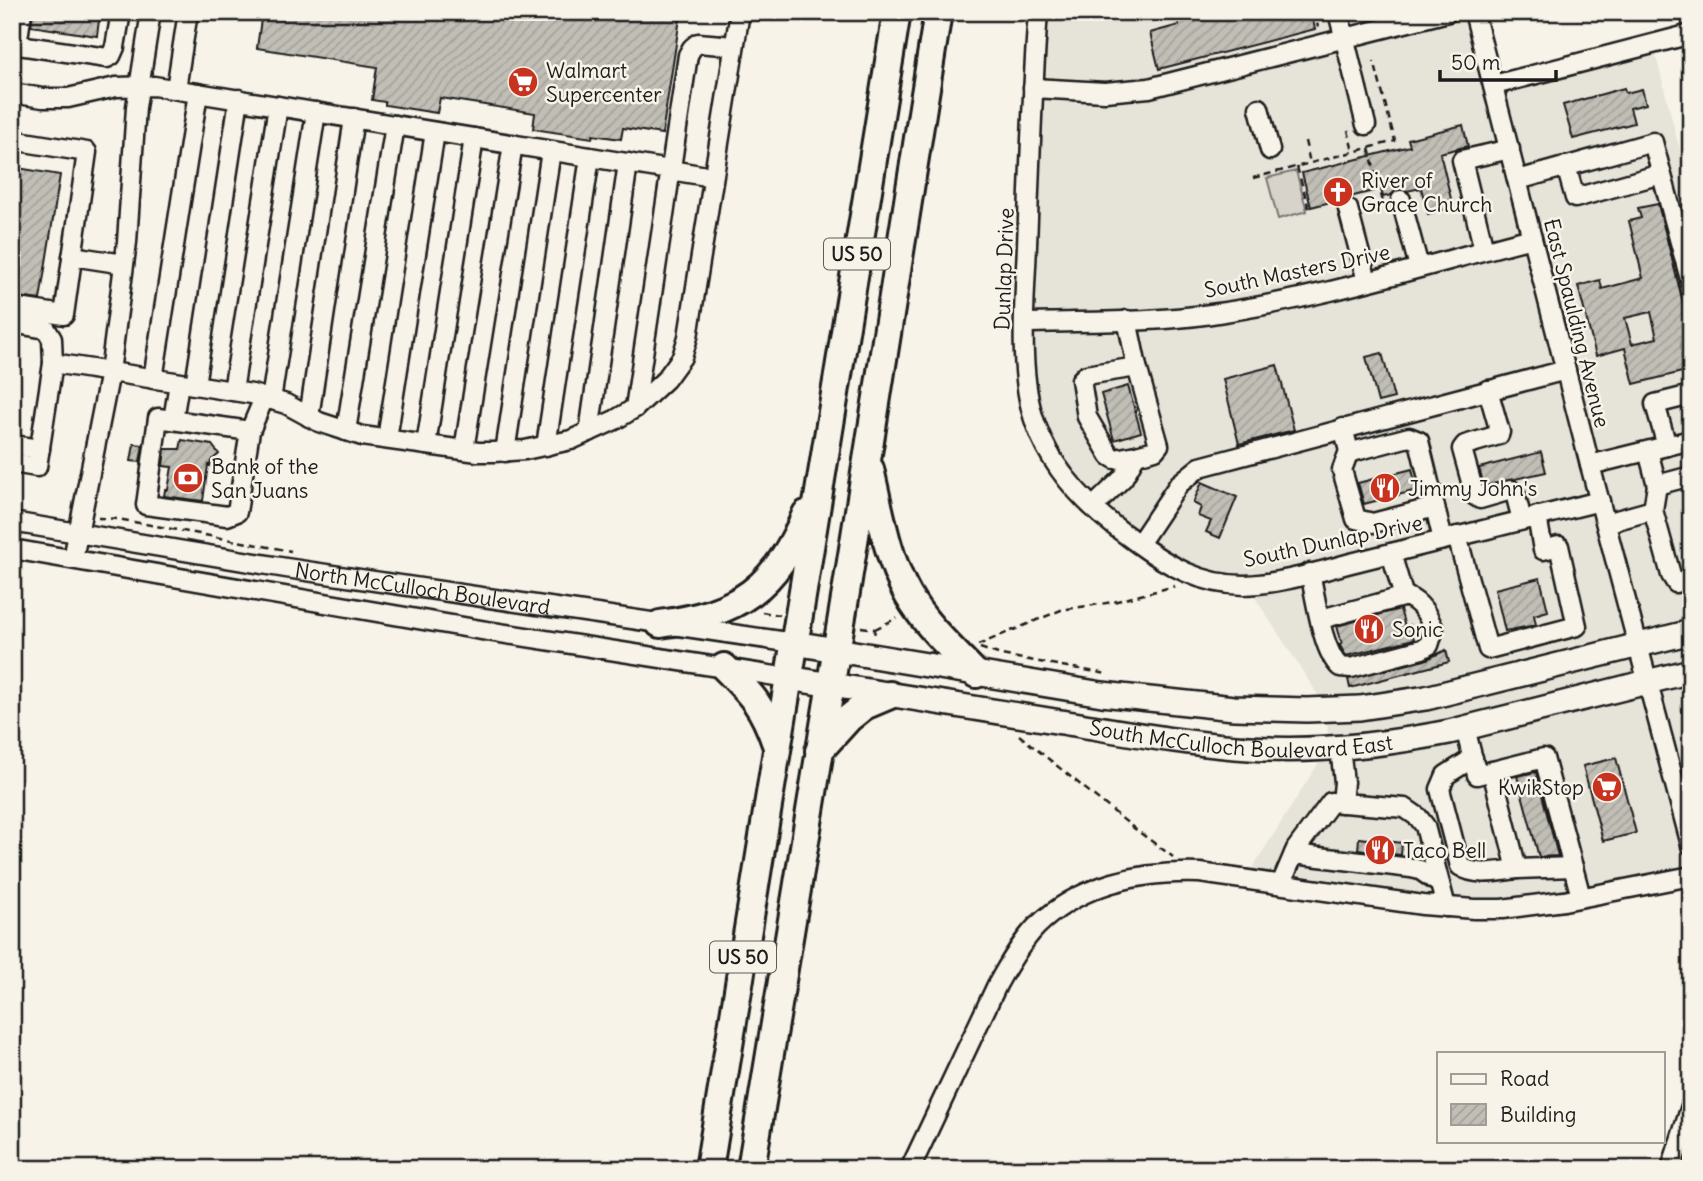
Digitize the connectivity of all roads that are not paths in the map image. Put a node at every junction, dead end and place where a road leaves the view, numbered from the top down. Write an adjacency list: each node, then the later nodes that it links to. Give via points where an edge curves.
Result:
1 (22, 12): 14 (street)
2 (121, 12): 14 (street, via 115,47 107,58)
3 (151, 12): 17 (street)
4 (188, 12): 19 (street)
5 (740, 12): 15 (street)
6 (897, 12): 88 (highway, US 50)
7 (938, 12): 85 (highway, US 50)
8 (1038, 12): 18 (street, Dunlap Drive)
9 (1338, 12): 13 (street)
10 (1448, 12): 13 (street)
11 (1474, 12): 16 (street, East Spaulding Avenue)
12 (1691, 34): 16 (street)
13 (1345, 39): 18 (street, via 1149,88 1105,92); 28 (street)
14 (15, 45)
15 (734, 46): 39 (street, via 698,43 688,55); 41 (street)
16 (1494, 85): 33 (street, East Spaulding Avenue)
17 (140, 87): 19 (street); 20 (street, via 116,87 68,98); 48 (street)
18 (1033, 88): 55 (street, Dunlap Drive)
19 (176, 89): 21 (street)
20 (12, 93)
21 (198, 93): 22 (street); 60 (street)
22 (239, 99): 23 (street); 61 (street)
23 (278, 106): 25 (street); 63 (street)
24 (1259, 108): 34 (street)
25 (316, 112): 26 (street); 65 (street)
26 (354, 118): 27 (street); 67 (street)
27 (395, 125): 29 (street); 71 (street)
28 (1366, 125)
29 (435, 132): 30 (street); 73 (street)
30 (474, 138): 32 (street); 76 (street)
31 (12, 140): 47 (street, via 88,152)
32 (513, 144): 35 (street); 80 (street)
33 (1510, 149): 42 (street, East Spaulding Avenue); 46 (street, via 1462,160)
34 (1270, 150)
35 (551, 151): 36 (street); 83 (street)
36 (590, 157): 37 (street); 77 (street)
37 (628, 163): 39 (street); 72 (street)
38 (1566, 166): 40 (street, via 1575,198); 40 (street, via 1653,142); 42 (street)
39 (670, 170): 41 (street); 66 (street)
40 (1661, 174): 51 (street)
41 (713, 177): 66 (street, via 682,357)
42 (1518, 180): 45 (street, East Spaulding Avenue)
43 (1401, 200): 49 (street)
44 (1348, 209): 50 (street)
45 (1532, 238): 46 (street, South Masters Drive); 58 (street, East Spaulding Avenue)
46 (1484, 250): 49 (street, South Masters Drive)
47 (72, 256): 48 (street); 52 (street, via 64,315)
48 (124, 264): 59 (street)
49 (1419, 267): 50 (street, South Masters Drive)
50 (1367, 281): 53 (street, South Masters Drive, via 1246,309)
51 (1691, 283)
52 (12, 307)
53 (1127, 320): 55 (street, South Masters Drive); 57 (street)
54 (12, 323): 56 (street, via 46,329 52,339)
55 (1025, 323): 92 (street, Dunlap Drive, via 1028,392 1035,422 1062,472)
56 (53, 363): 59 (street); 79 (street)
57 (1137, 368): 84 (street, via 1158,446); 84 (street, via 1086,374 1082,380 1087,417 1110,456)
58 (1566, 370): 62 (street); 87 (street, East Spaulding Avenue)
59 (110, 372): 60 (street); 99 (street)
60 (153, 379): 61 (street)
61 (187, 384): 63 (street); 68 (street)
62 (1488, 390): 69 (street); 95 (street, via 1499,435 1462,449 1475,496 1480,499 1511,490)
63 (233, 391): 65 (street)
64 (1691, 395): 78 (street, via 1655,404)
65 (267, 399): 67 (street); 70 (street)
66 (635, 408): 72 (street)
67 (309, 416): 71 (street)
68 (165, 419): 70 (street); 70 (street, via 146,505 227,516 236,512)
69 (1343, 428): 81 (street); 101 (street, via 1195,470 1174,490)
70 (250, 431)
71 (346, 431): 73 (street)
72 (589, 432): 77 (street)
73 (387, 439): 76 (street)
74 (1691, 440): 78 (street)
75 (12, 445): 79 (street)
76 (426, 445): 80 (street)
77 (546, 446): 83 (street)
78 (1667, 446): 82 (street)
79 (40, 449): 86 (street, via 37,467)
80 (464, 450): 83 (street)
81 (1349, 451): 93 (street, via 1415,438); 97 (street, via 1342,470 1354,516)
82 (1648, 451): 87 (street); 90 (street)
83 (505, 452)
84 (1136, 455): 92 (street, via 1123,478)
85 (867, 458): 113 (highway, US 50); 116 (highway, via 895,566 908,595)
86 (12, 463)
87 (1590, 465): 91 (street, East Spaulding Avenue)
88 (821, 476): 109 (highway, via 796,537 766,581 722,610); 111 (highway, US 50)
89 (1691, 476): 90 (street)
90 (1657, 485): 94 (street)
91 (1600, 501): 95 (street, South Dunlap Drive); 98 (street, East Spaulding Avenue)
92 (1093, 507): 101 (street, South Dunlap Drive)
93 (1435, 507): 97 (street); 100 (street)
94 (1653, 510): 98 (street); 106 (street, via 1671,576 1676,583)
95 (1530, 518): 100 (street, South Dunlap Drive); 100 (street, via 1543,550 1559,546 1577,626 1488,649)
96 (12, 522): 99 (street, North McCulloch Boulevard)
97 (1373, 523): 103 (street)
98 (1606, 523): 112 (street, East Spaulding Avenue)
99 (79, 533): 104 (street); 109 (street, North McCulloch Boulevard)
100 (1450, 538): 103 (street, South Dunlap Drive)
101 (1139, 544): 105 (street, South Dunlap Drive, via 1172,566 1219,584 1247,585)
102 (12, 549): 104 (street, North McCulloch Boulevard)
103 (1387, 554): 105 (street, South Dunlap Drive); 107 (street)
104 (73, 559): 114 (street, North McCulloch Boulevard)
105 (1310, 573): 108 (street)
106 (1691, 580)
107 (1404, 597): 108 (street); 108 (street, via 1417,601 1427,614 1434,629 1429,645 1351,668 1332,660)
108 (1321, 619)
109 (660, 624): 111 (street, North McCulloch Boulevard)
110 (1691, 632): 112 (main road, South McCulloch Boulevard East)
111 (794, 643): 113 (main road, North McCulloch Boulevard); 117 (highway, US 50)
112 (1639, 645): 116 (main road, South McCulloch Boulevard East, via 1453,692 1336,709 1189,704); 118 (street, East Spaulding Avenue)
113 (836, 652): 116 (main road, South McCulloch Boulevard East); 119 (highway, US 50)
114 (724, 667): 117 (street, North McCulloch Boulevard); 122 (highway, via 758,702)
115 (1691, 671): 118 (main road, South McCulloch Boulevard East)
116 (976, 674)
117 (788, 677): 119 (main road, South McCulloch Boulevard East); 122 (highway, US 50)
118 (1648, 681): 121 (main road, South McCulloch Boulevard East); 128 (street, East Spaulding Avenue)
119 (830, 685): 120 (main road, South McCulloch Boulevard East); 124 (highway, US 50)
120 (890, 695): 123 (main road, South McCulloch Boulevard East, via 1180,741 1288,750); 124 (highway, via 864,706)
121 (1465, 728): 123 (main road, South McCulloch Boulevard East); 125 (street)
122 (777, 746): 139 (highway, US 50)
123 (1340, 748): 127 (street)
124 (819, 751): 140 (highway, US 50)
125 (1473, 758): 126 (street, via 1477,775); 132 (street, via 1446,775 1440,789 1460,866 1476,872)
126 (1492, 771): 131 (street, via 1544,758); 132 (street)
127 (1342, 803): 130 (street, via 1331,802); 135 (street, via 1405,808 1418,817 1428,835)
128 (1686, 803): 129 (street, East Spaulding Avenue)
129 (1691, 845)
130 (1294, 854): 134 (street); 135 (street, via 1411,868)
131 (1573, 867): 132 (street); 136 (street)
132 (1517, 869)
133 (1691, 876): 136 (street)
134 (1281, 884): 137 (street); 141 (street, via 1200,873 1129,878 1070,902 1036,928 1010,960)
135 (1440, 884): 137 (street)
136 (1581, 897): 137 (street, via 1502,909)
137 (1446, 907)
138 (1691, 1106): 142 (street)
139 (709, 1169)
140 (751, 1169)
141 (910, 1169)
142 (1671, 1169)

